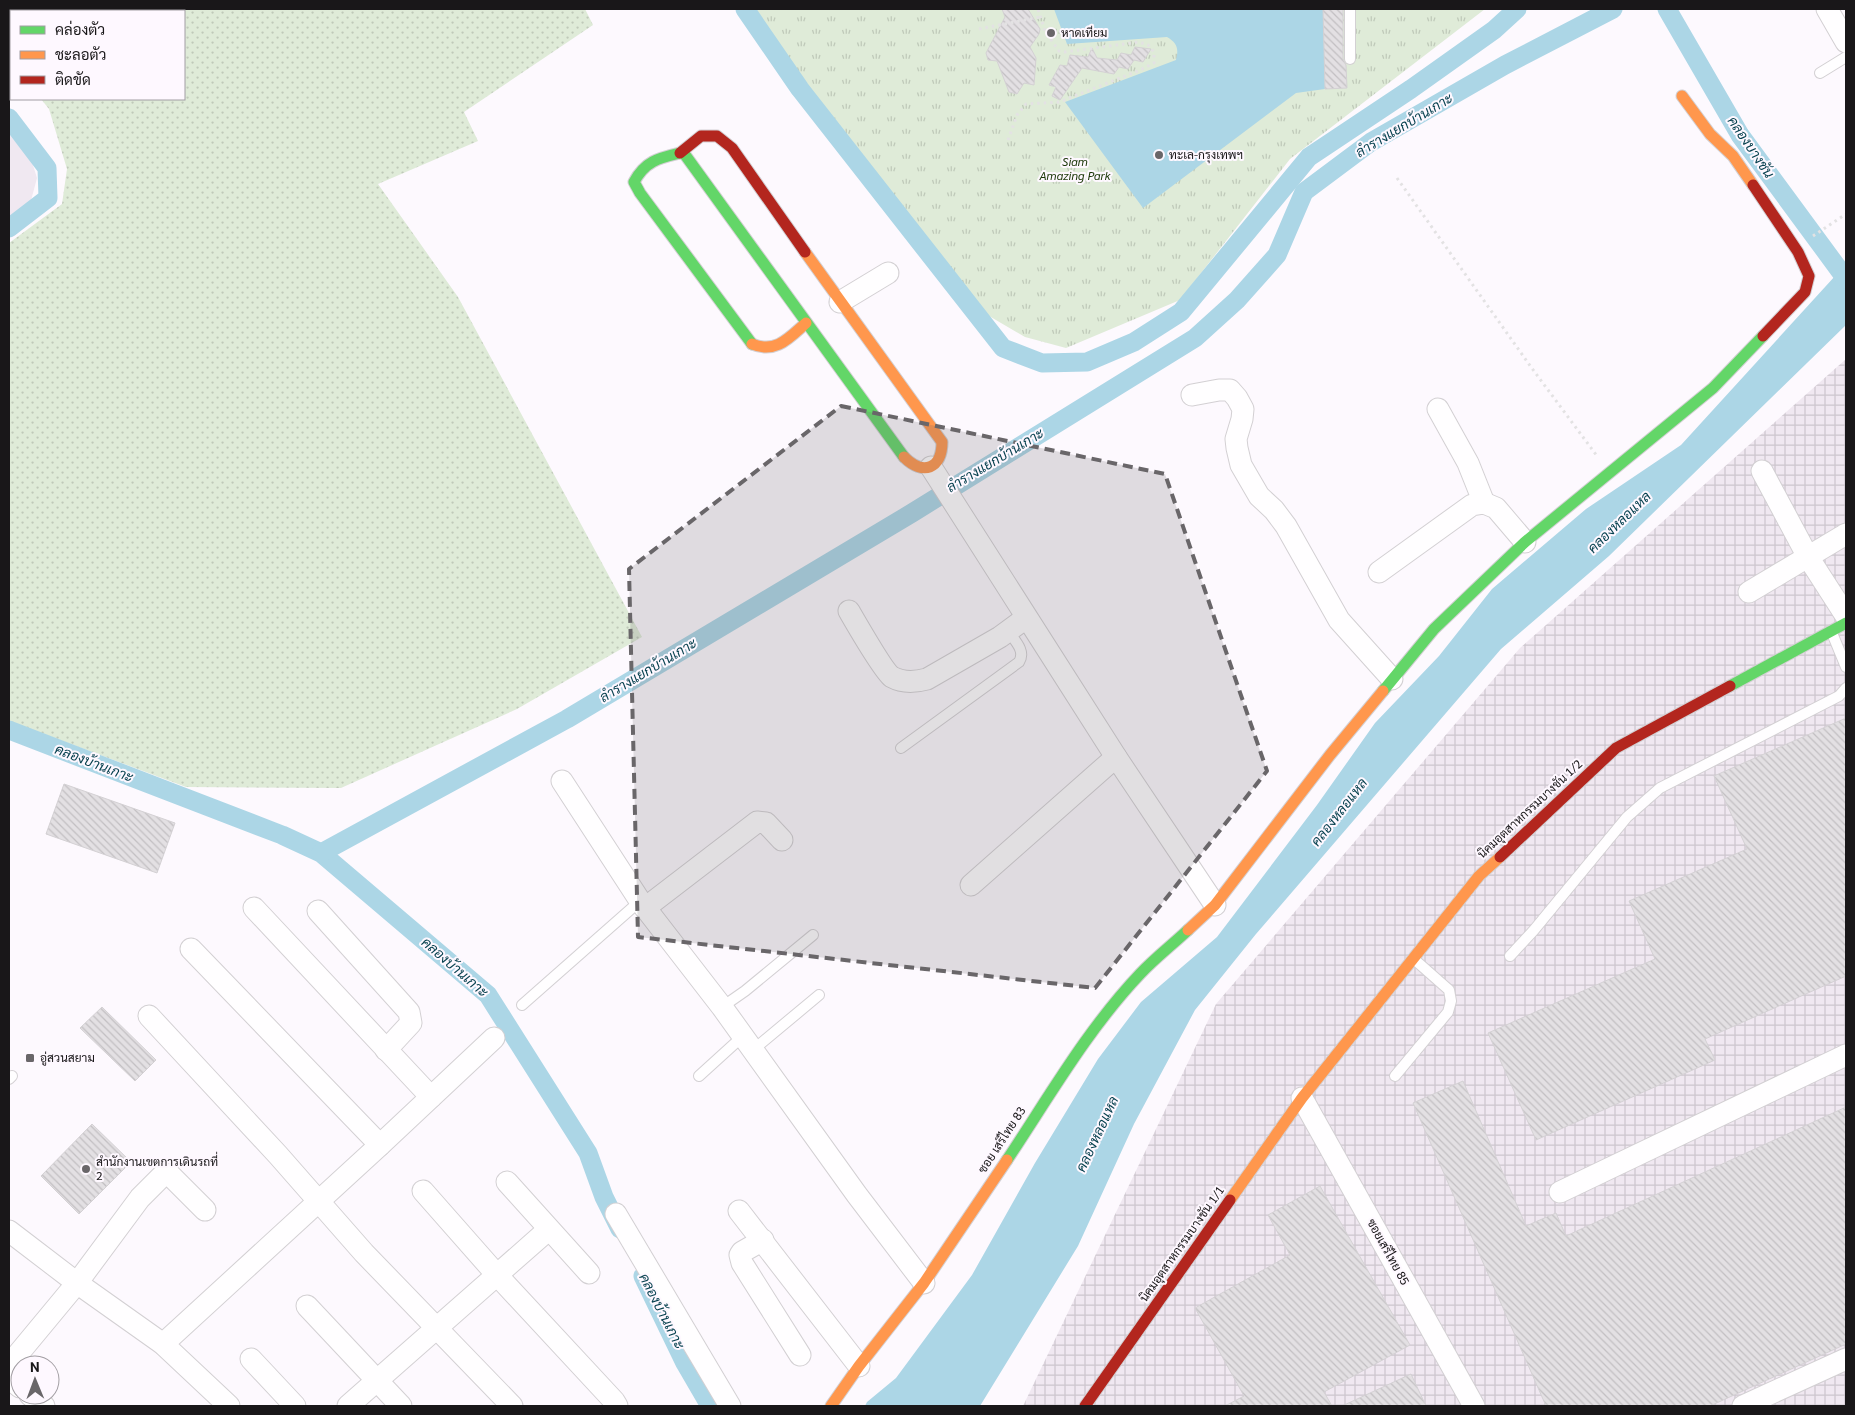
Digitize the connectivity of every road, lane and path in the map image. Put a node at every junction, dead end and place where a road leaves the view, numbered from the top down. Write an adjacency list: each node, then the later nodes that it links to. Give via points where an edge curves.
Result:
1 (1038, 9): 4 (path)
2 (1350, 9): 8 (lane)
3 (1827, 9): 6 (street)
4 (1040, 17): 5 (path); 11 (path, via 1058,51 1139,42 1154,52 1154,63 1059,102 1026,104 1017,115)
5 (979, 29)
6 (1846, 42)
7 (1846, 58): 9 (lane)
8 (1350, 59)
9 (1820, 72)
10 (1682, 96): 22 (street, ซอย เสรีไทย 83, via 1710,134 1733,156 1798,252 1808,276 1805,292 1713,388)
11 (1008, 140)
12 (683, 152): 17 (street, via 701,136 717,136 732,148); 18 (street); 18 (street, via 659,158 640,170 634,182 640,193 751,344 772,347)
13 (1397, 178): 22 (path)
14 (1845, 215): 15 (path)
15 (1811, 237)
16 (888, 273): 17 (street)
17 (840, 302): 23 (street, via 942,442 943,452)
18 (806, 323): 23 (street, via 897,449 909,462)
19 (1192, 395): 36 (street, via 1230,390 1237,398 1243,409 1236,439 1241,465 1260,496 1286,526 1339,620)
20 (1438, 409): 24 (street, via 1468,463)
21 (1762, 471): 27 (street)
22 (1610, 472): 26 (street, ซอย เสรีไทย 83)
23 (936, 474): 31 (street)
24 (1484, 503): 26 (street, via 1496,508); 28 (street, via 1472,505)
25 (1846, 534): 27 (street)
26 (1525, 542): 36 (street, ซอย เสรีไทย 83, via 1434,629)
27 (1808, 557): 29 (street); 32 (street)
28 (1379, 572)
29 (1749, 592)
30 (849, 611): 34 (street, via 890,675 906,681 927,679)
31 (1026, 618): 34 (street); 39 (street)
32 (1839, 623): 33 (street, นิคมอุตสาหกรรมบางชัน 1/2); 35 (lane); 50 (street, นิคมอุตสาหกรรมบางชัน 1/2, via 1616,748 1479,876)
33 (1846, 623)
34 (1008, 631): 38 (lane, via 1022,652 1019,662)
35 (1846, 667)
36 (1392, 679): 44 (street, ซอย เสรีไทย 83)
37 (1846, 688): 49 (lane, via 1839,696 1660,788 1627,817)
38 (901, 748)
39 (1116, 757): 42 (street); 44 (street)
40 (562, 781): 43 (street)
41 (782, 840): 43 (street, via 766,823 758,822)
42 (970, 885)
43 (643, 905): 52 (lane); 53 (street)
44 (1215, 905): 77 (street, ซอย เสรีไทย 83, via 1140,974 1104,1018 1063,1072)
45 (254, 908): 57 (street)
46 (318, 911): 57 (street, via 409,1012 411,1023)
47 (813, 935): 53 (lane)
48 (191, 949): 63 (street)
49 (1510, 956)
50 (1413, 958): 60 (lane, via 1449,990 1451,1001 1448,1012); 62 (street, นิคมอุตสาหกรรมบางชัน 1/2)
51 (819, 995): 56 (lane)
52 (522, 1005)
53 (722, 1007): 56 (street)
54 (149, 1016): 67 (street)
55 (494, 1038): 61 (street)
56 (748, 1043): 59 (lane); 77 (street)
57 (386, 1050): 61 (street)
58 (1846, 1055): 66 (street)
59 (699, 1076)
60 (1395, 1076)
61 (431, 1097): 63 (street)
62 (1302, 1098): 95 (street, นิคมอุตสาหกรรมบางชัน 1/1); 96 (street, ซอยเสรีไทย 85)
63 (380, 1145): 67 (street)
64 (507, 1182): 71 (street)
65 (423, 1191): 75 (street)
66 (1560, 1192)
67 (318, 1201): 79 (street); 80 (street)
68 (205, 1210): 76 (street, via 170,1175 164,1174 140,1198)
69 (739, 1211): 73 (street)
70 (616, 1214): 93 (street)
71 (548, 1230): 74 (street); 75 (street)
72 (9, 1231): 76 (street)
73 (762, 1240): 81 (street, via 742,1252 742,1264); 85 (street)
74 (590, 1272)
75 (497, 1275): 79 (street); 92 (street)
76 (77, 1283): 80 (street); 84 (street)
77 (924, 1283): 85 (street, ซอย เสรีไทย 83)
78 (306, 1306): 86 (street)
79 (436, 1328): 86 (street); 91 (street)
80 (163, 1344): 87 (street)
81 (800, 1355)
82 (252, 1359): 88 (street)
83 (1846, 1360): 97 (street)
84 (9, 1365)
85 (859, 1366): 94 (street, ซอย เสรีไทย 83)
86 (376, 1380): 89 (street); 90 (street)
87 (229, 1406)
88 (295, 1406)
89 (348, 1406)
90 (401, 1406)
91 (512, 1406)
92 (617, 1406)
93 (730, 1406)
94 (831, 1406)
95 (1085, 1406)
96 (1474, 1406)
97 (1743, 1406)

